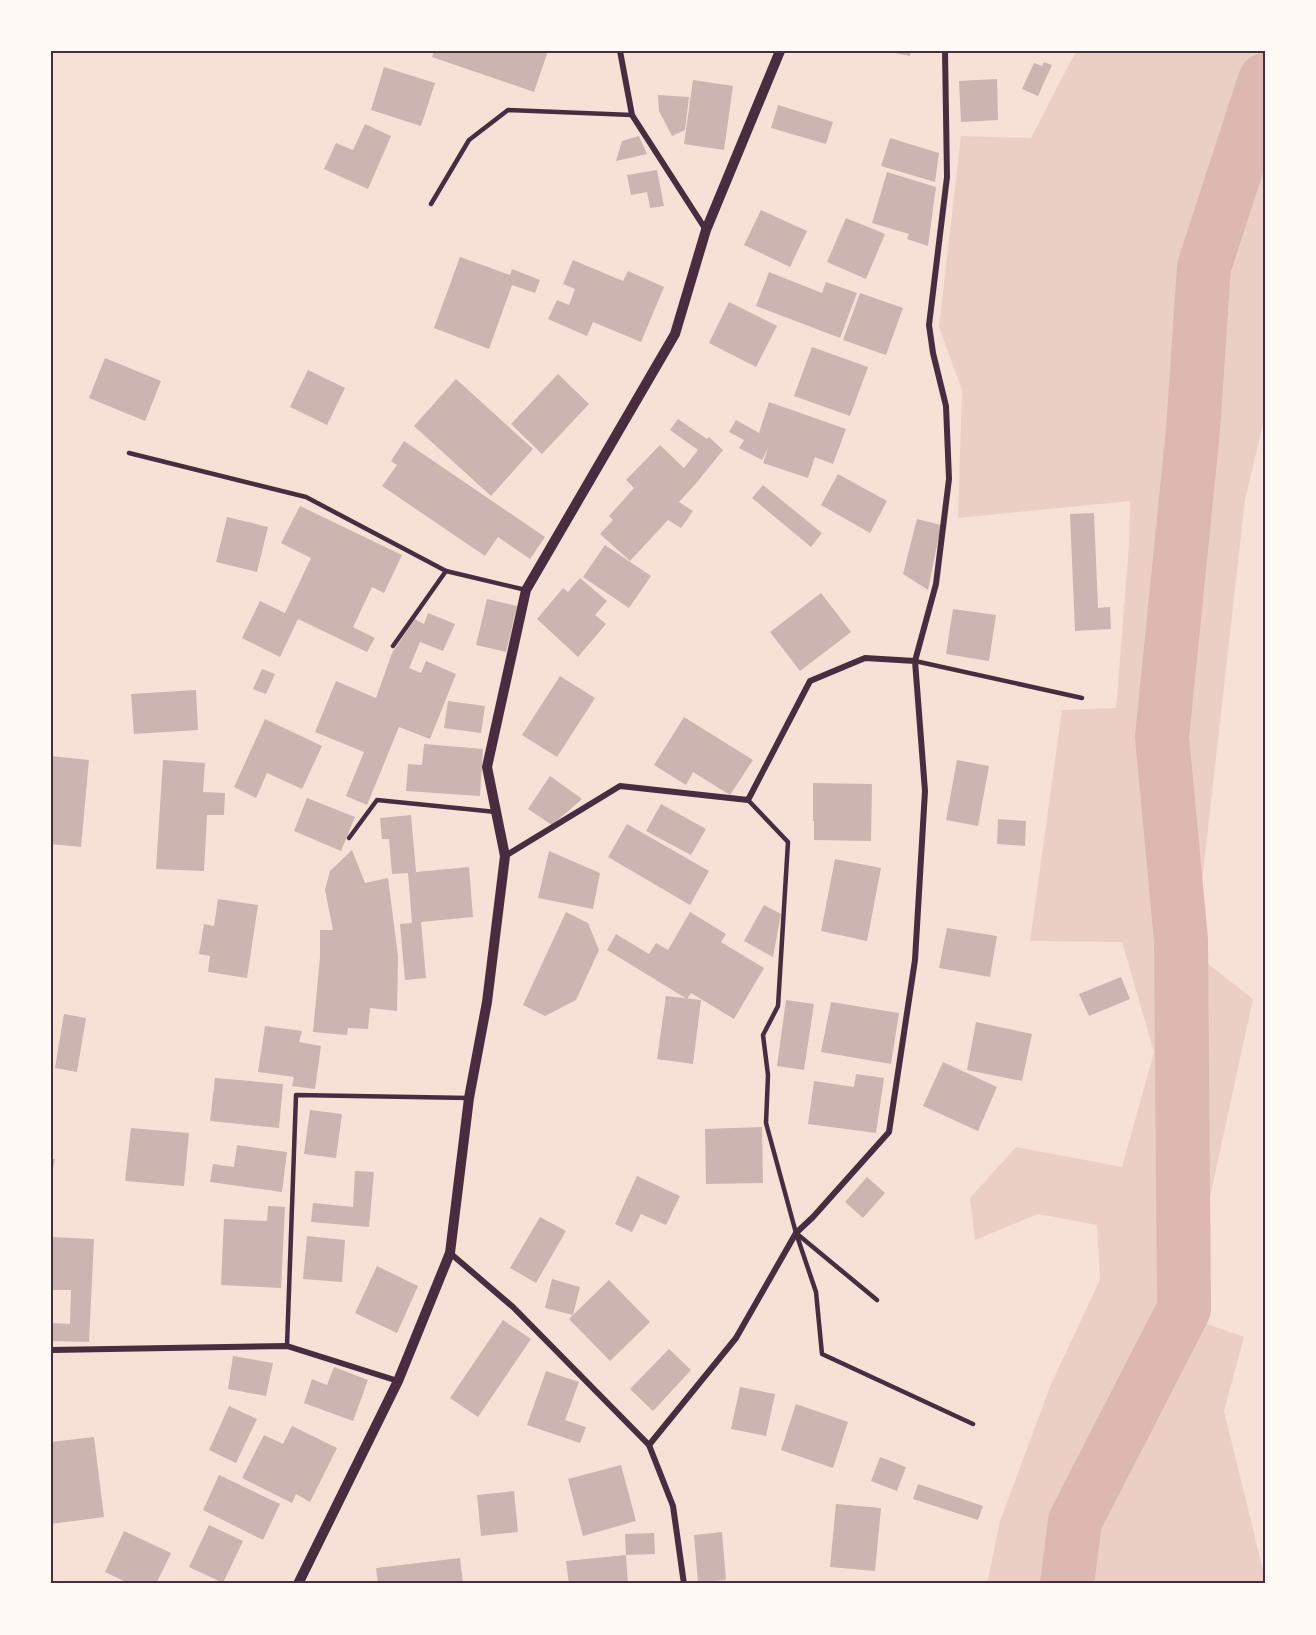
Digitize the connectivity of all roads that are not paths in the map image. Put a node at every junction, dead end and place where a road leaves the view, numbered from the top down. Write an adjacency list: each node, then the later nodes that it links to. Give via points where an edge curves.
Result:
1 (620, 51): 4 (street)
2 (780, 51): 6 (street)
3 (945, 51): 11 (street, via 947,177 929,325 946,406 949,479 936,584)
4 (632, 115): 5 (lane, via 508,110 469,140); 6 (street)
5 (431, 204)
6 (706, 230): 9 (street, via 675,334)
7 (129, 453): 8 (lane, via 306,497)
8 (446, 571): 9 (lane); 10 (lane)
9 (526, 590): 14 (street, via 487,767)
10 (393, 646)
11 (915, 661): 12 (lane); 13 (street, via 865,658 810,681); 18 (street, via 925,790 915,960 889,1132)
12 (1082, 698)
13 (748, 800): 16 (street, via 620,786); 18 (lane, via 788,842 778,1006 763,1035 768,1075 766,1123)
14 (496, 812): 15 (lane, via 377,800); 16 (street)
15 (349, 838)
16 (505, 856): 17 (street, via 487,1002)
17 (469, 1098): 19 (street); 21 (lane, via 296,1095)
18 (796, 1233): 20 (lane); 24 (lane, via 816,1292 822,1354); 25 (street, via 736,1338)
19 (450, 1253): 23 (street); 25 (street, via 513,1307)
20 (877, 1300)
21 (287, 1346): 22 (street); 23 (street)
22 (51, 1350)
23 (398, 1381): 26 (street)
24 (973, 1424)
25 (649, 1445): 27 (street, via 673,1506)
26 (298, 1584)
27 (684, 1584)

